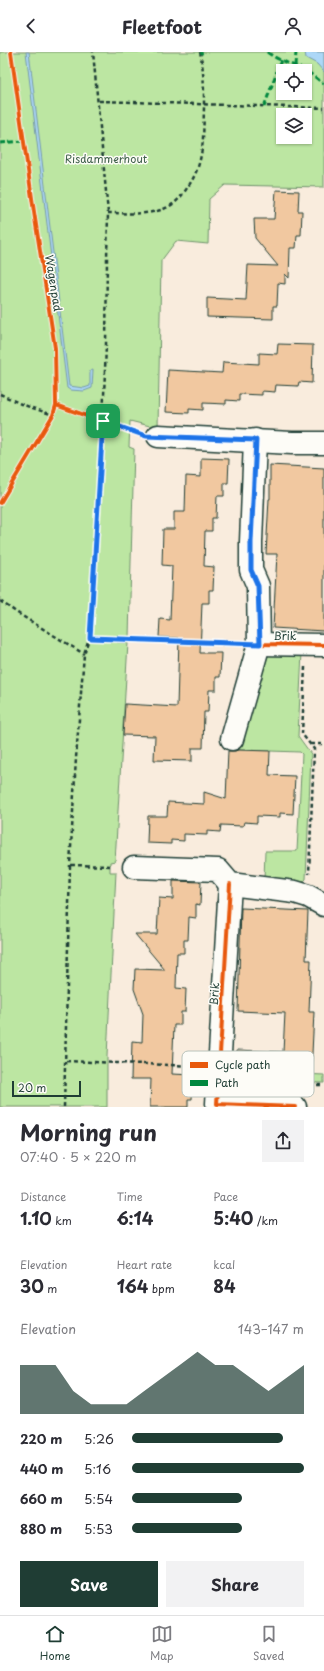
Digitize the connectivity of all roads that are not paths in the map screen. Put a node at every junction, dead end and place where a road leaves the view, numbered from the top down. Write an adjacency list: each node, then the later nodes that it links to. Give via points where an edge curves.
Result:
1 (158, 436): 2 (street)
2 (256, 440): 3 (street); 4 (street, Brik, via 251,570 258,586)
3 (324, 443)
4 (260, 644): 5 (street, Brik); 6 (street, Brik)
5 (315, 645)
6 (232, 739)
7 (134, 867): 8 (street, via 218,870)
8 (230, 884): 9 (street, via 295,892); 10 (street, Brik)
9 (316, 900)
10 (220, 1051)
11 (217, 1106): 12 (street, Brik)
12 (295, 1107)

